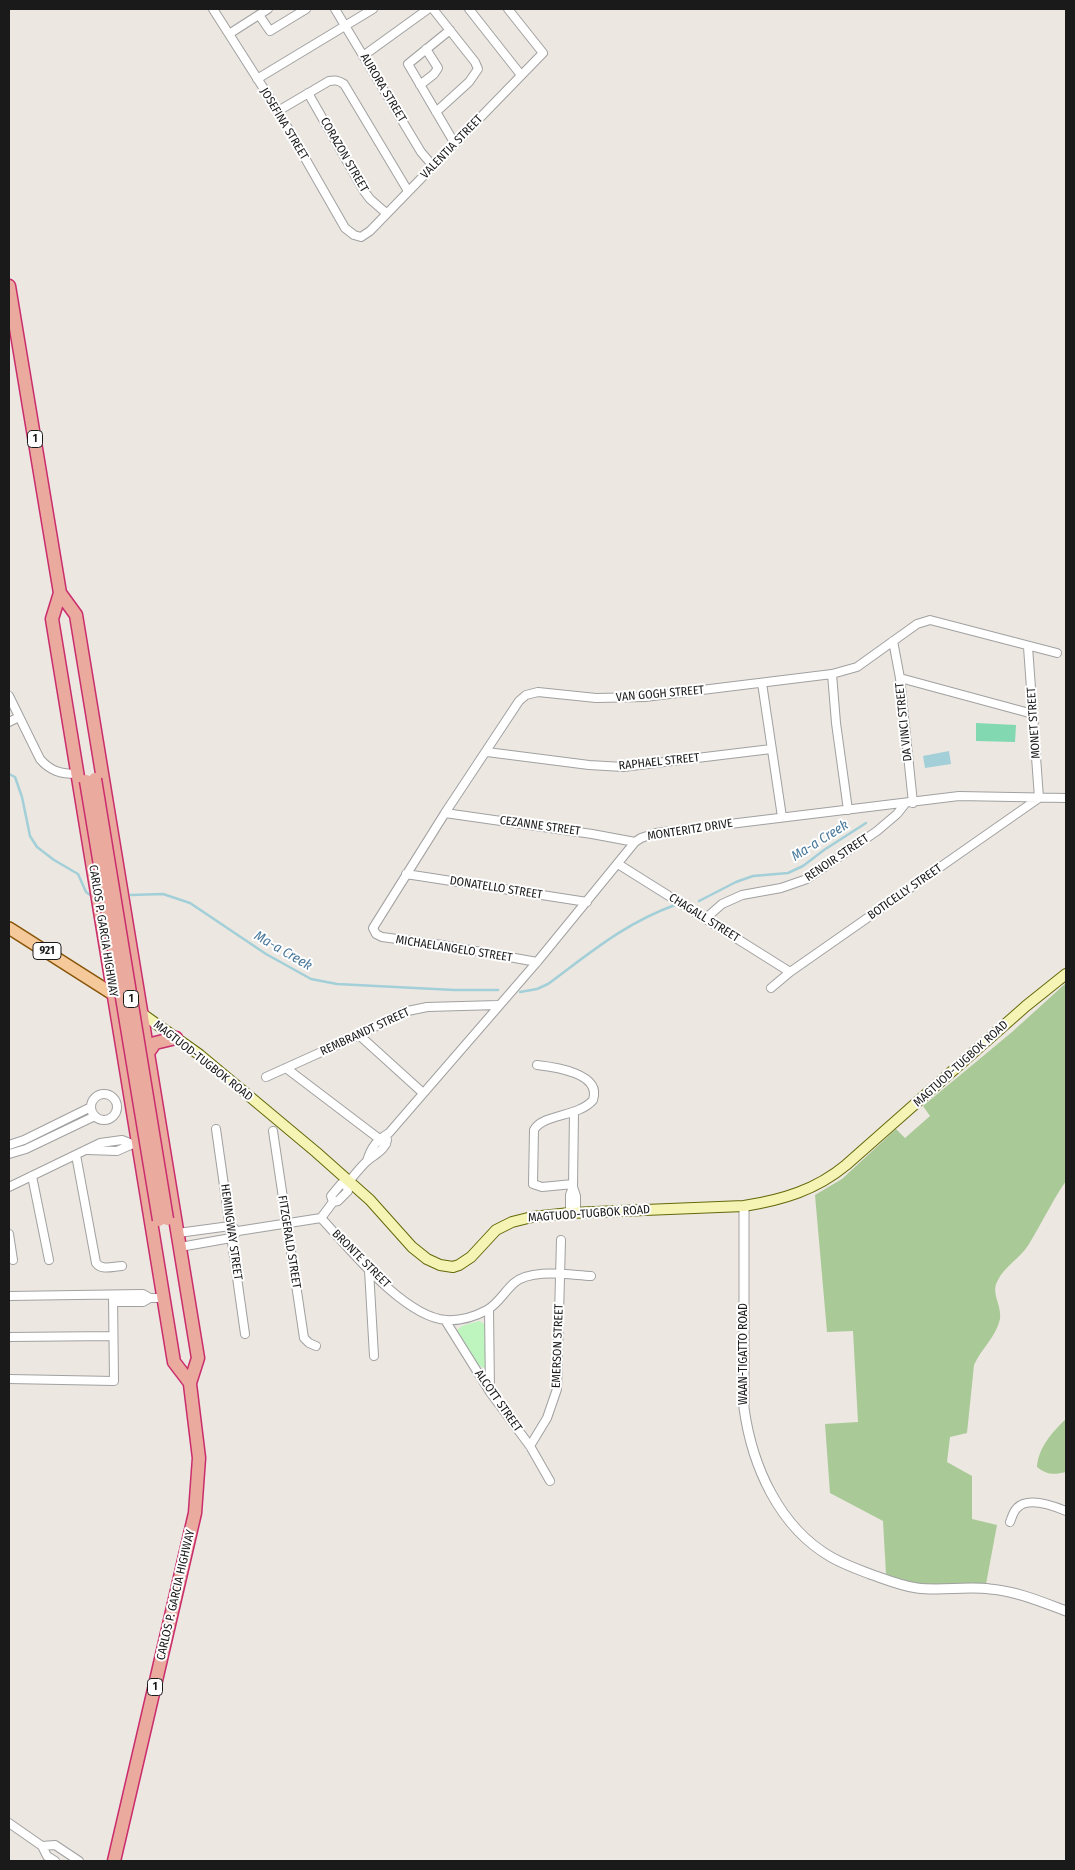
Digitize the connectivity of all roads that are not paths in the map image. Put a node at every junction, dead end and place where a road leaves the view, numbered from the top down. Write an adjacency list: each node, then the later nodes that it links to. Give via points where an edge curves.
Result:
1 (213, 9): 13 (street, JOSEFINA STREET)
2 (268, 9): 10 (street)
3 (306, 9): 10 (street, via 270,31)
4 (335, 9): 11 (street, AURORA STREET)
5 (373, 9): 11 (street)
6 (428, 9): 15 (street)
7 (433, 9): 12 (street)
8 (469, 9): 16 (street)
9 (508, 9): 16 (street, VALENTIA STREET, via 543,53)
10 (259, 15): 13 (street)
11 (345, 26): 15 (street, AURORA STREET); 17 (street)
12 (450, 30): 14 (street); 21 (street, via 478,69 469,82)
13 (229, 34): 17 (street, JOSEFINA STREET)
14 (426, 49): 18 (street, via 438,68); 18 (street, via 408,64)
15 (363, 56): 23 (street, AURORA STREET, via 421,152)
16 (521, 75): 22 (street, VALENTIA STREET)
17 (257, 79): 20 (street, JOSEFINA STREET)
18 (420, 85): 21 (street)
19 (308, 93): 20 (street); 24 (street, via 328,81 344,84); 25 (street, CORAZON STREET, via 364,190)
20 (278, 111): 26 (street, JOSEFINA STREET, via 345,228)
21 (436, 112): 22 (street)
22 (455, 144): 23 (street, VALENTIA STREET)
23 (433, 166): 24 (street, VALENTIA STREET)
24 (408, 191): 25 (street, VALENTIA STREET)
25 (386, 213): 26 (street, VALENTIA STREET)
26 (358, 237)
27 (9, 286): 28 (highway, CARLOS P. GARCIA HIGHWAY / 1)
28 (61, 598): 41 (highway, CARLOS P. GARCIA HIGHWAY / 1, via 68,617); 41 (highway, CARLOS P. GARCIA HIGHWAY / 1, via 52,619); 42 (highway, CARLOS P. GARCIA HIGHWAY / 1, via 76,615)
29 (893, 641): 30 (street, VAN GOGH STREET, via 917,624 930,620); 32 (street, VAN GOGH STREET, via 857,667); 33 (street, DA VINCI STREET)
30 (1028, 647): 31 (street, VAN GOGH STREET); 36 (street, MONET STREET)
31 (1057, 653)
32 (832, 674): 34 (street, VAN GOGH STREET); 47 (street)
33 (900, 678): 36 (street); 46 (street, DA VINCI STREET)
34 (762, 683): 39 (street); 40 (street, VAN GOGH STREET, via 645,697 596,698 532,692 519,701)
35 (9, 696): 37 (street)
36 (1033, 714): 43 (street, MONET STREET)
37 (19, 717): 38 (street); 41 (street, via 45,765 62,774)
38 (9, 722)
39 (771, 749): 40 (street, RAPHAEL STREET, via 623,767 589,766); 49 (street)
40 (487, 752): 48 (street, VAN GOGH STREET)
41 (86, 778): 45 (highway, CARLOS P. GARCIA HIGHWAY / 1); 136 (highway, CARLOS P. GARCIA HIGHWAY / 1, bridge, via 190,1359)
42 (105, 795): 45 (highway); 50 (highway, CARLOS P. GARCIA HIGHWAY / 1)
43 (1039, 798): 44 (street, MONTERITZ DRIVE); 46 (street, MONTERITZ DRIVE, via 976,796); 66 (street, BOTICELLY STREET)
44 (1066, 798)
45 (81, 799): 52 (highway, CARLOS P. GARCIA HIGHWAY / 1)
46 (909, 803): 47 (street, MONTERITZ DRIVE); 58 (street, RENOIR STREET, via 877,831 807,879 736,897)
47 (848, 810): 49 (street, MONTERITZ DRIVE)
48 (445, 813): 51 (street, CEZANNE STREET); 54 (street, VAN GOGH STREET)
49 (782, 817): 51 (street, MONTERITZ DRIVE, via 656,833)
50 (113, 840): 52 (highway); 55 (highway, CARLOS P. GARCIA HIGHWAY / 1)
51 (635, 842): 53 (street, MONTERITZ DRIVE)
52 (89, 844): 56 (highway, CARLOS P. GARCIA HIGHWAY / 1)
53 (618, 864): 57 (street, MONTERITZ DRIVE); 58 (street, CHAGALL STREET)
54 (406, 874): 57 (street, DONATELLO STREET); 62 (street, VAN GOGH STREET, via 374,924)
55 (120, 882): 56 (highway); 59 (highway, CARLOS P. GARCIA HIGHWAY / 1)
56 (96, 886): 60 (highway, CARLOS P. GARCIA HIGHWAY / 1)
57 (587, 902): 65 (street, MONTERITZ DRIVE)
58 (706, 918): 66 (street, CHAGALL STREET)
59 (126, 921): 60 (highway); 63 (highway, CARLOS P. GARCIA HIGHWAY / 1)
60 (102, 925): 64 (highway, CARLOS P. GARCIA HIGHWAY / 1)
61 (9, 928): 69 (main road, 921)
62 (374, 932): 65 (street, MICHAELANGELO STREET, via 382,938)
63 (132, 958): 64 (highway); 71 (highway, CARLOS P. GARCIA HIGHWAY / 1)
64 (108, 962): 69 (highway, CARLOS P. GARCIA HIGHWAY / 1)
65 (537, 962): 70 (street, MONTERITZ DRIVE)
66 (790, 972): 68 (street, BOTICELLY STREET)
67 (1066, 974): 107 (main road, MAGTUOD-TUGBOK ROAD, via 832,1177 802,1192)
68 (771, 988)
69 (114, 994): 71 (main road); 74 (highway, CARLOS P. GARCIA HIGHWAY / 1)
70 (498, 1005): 72 (street, REMBRANDT STREET, via 415,1009 390,1017); 81 (street, MONTERITZ DRIVE)
71 (141, 1013): 73 (main road, MAGTUOD-TUGBOK ROAD); 75 (highway, CARLOS P. GARCIA HIGHWAY / 1)
72 (359, 1035): 78 (street, REMBRANDT STREET); 81 (street)
73 (176, 1038): 75 (highway); 102 (main road, MAGTUOD-TUGBOK ROAD, via 216,1068)
74 (122, 1044): 75 (highway); 79 (highway, CARLOS P. GARCIA HIGHWAY / 1)
75 (147, 1047): 77 (highway, CARLOS P. GARCIA HIGHWAY / 1)
76 (537, 1065): 86 (street, via 571,1072 591,1085 593,1100)
77 (150, 1067): 79 (highway); 82 (highway, CARLOS P. GARCIA HIGHWAY / 1)
78 (286, 1068): 80 (street, REMBRANDT STREET); 94 (street)
79 (126, 1071): 83 (highway, CARLOS P. GARCIA HIGHWAY / 1)
80 (266, 1077)
81 (423, 1093): 92 (street, MONTERITZ DRIVE)
82 (156, 1099): 83 (highway); 93 (highway, CARLOS P. GARCIA HIGHWAY / 1)
83 (131, 1103): 84 (street); 95 (highway, CARLOS P. GARCIA HIGHWAY / 1)
84 (117, 1106): 85 (street, via 113,1098 101,1094); 87 (street, via 107,1119)
85 (91, 1107): 87 (street); 88 (street)
86 (574, 1112): 103 (street); 103 (street, via 536,1127 532,1182 540,1187)
87 (95, 1116): 89 (street)
88 (66, 1119): 89 (street); 97 (street)
89 (70, 1128): 98 (street)
90 (216, 1129): 111 (street, HEMINGWAY STREET)
91 (272, 1132): 110 (street, FITZGERALD STREET)
92 (389, 1133): 94 (street, MONTERITZ DRIVE); 96 (street, MONTERITZ DRIVE)
93 (162, 1138): 95 (highway); 105 (highway, CARLOS P. GARCIA HIGHWAY / 1)
94 (379, 1139): 96 (street); 100 (street, via 370,1150)
95 (135, 1143): 99 (street, via 122,1140 100,1143); 106 (highway, CARLOS P. GARCIA HIGHWAY / 1)
96 (386, 1144): 100 (street)
97 (9, 1145)
98 (9, 1154)
99 (76, 1155): 101 (street); 122 (street, via 96,1264 103,1268)
100 (367, 1161): 102 (street)
101 (32, 1176): 104 (street); 121 (street)
102 (348, 1183): 108 (main road, MAGTUOD-TUGBOK ROAD, via 378,1208 412,1247 433,1262 453,1267 464,1262 496,1230 512,1222); 109 (street, via 341,1184 331,1196 333,1202)
103 (573, 1186): 108 (street, via 570,1195)
104 (9, 1187)
105 (172, 1197): 106 (highway); 114 (highway, CARLOS P. GARCIA HIGHWAY / 1)
106 (148, 1201): 127 (highway, CARLOS P. GARCIA HIGHWAY / 1)
107 (744, 1206): 108 (main road, MAGTUOD-TUGBOK ROAD); 143 (street, WAAN-TIGATTO ROAD, via 744,1408 747,1433 776,1502 789,1521 831,1558 896,1583 919,1588 990,1589)
108 (573, 1213)
109 (321, 1218): 110 (street); 123 (street, BRONTE STREET)
110 (286, 1223): 113 (street); 134 (street, FITZGERALD STREET, via 304,1338)
111 (230, 1226): 112 (street); 113 (street); 116 (street, HEMINGWAY STREET)
112 (216, 1228): 114 (street); 117 (street)
113 (238, 1231): 116 (street)
114 (178, 1233): 119 (highway, CARLOS P. GARCIA HIGHWAY / 1)
115 (9, 1234): 120 (street)
116 (231, 1238): 117 (street); 131 (street, HEMINGWAY STREET)
117 (218, 1240): 119 (street)
118 (562, 1240): 124 (street, EMERSON STREET)
119 (180, 1246): 136 (highway, CARLOS P. GARCIA HIGHWAY / 1, via 198,1358)
120 (13, 1260)
121 (49, 1260)
122 (122, 1266)
123 (369, 1270): 130 (street, BRONTE STREET, via 408,1303); 135 (street)
124 (560, 1274): 125 (street, BRONTE STREET); 129 (street, BRONTE STREET, via 522,1277); 139 (street, EMERSON STREET, via 557,1389)
125 (591, 1276)
126 (9, 1296): 128 (street)
127 (164, 1298): 128 (street, via 150,1298 143,1294); 136 (highway, CARLOS P. GARCIA HIGHWAY / 1, via 174,1362)
128 (113, 1299): 132 (street)
129 (489, 1309): 130 (street, BRONTE STREET, via 469,1318); 138 (street)
130 (445, 1320): 138 (street, ALCOTT STREET)
131 (246, 1334)
132 (113, 1336): 133 (street); 137 (street, via 114,1381)
133 (9, 1337)
134 (316, 1346)
135 (374, 1356)
136 (189, 1378): 148 (highway, CARLOS P. GARCIA HIGHWAY / 1, via 199,1458 195,1513)
137 (9, 1379)
138 (490, 1392): 139 (street, ALCOTT STREET)
139 (530, 1446): 140 (street, ALCOTT STREET)
140 (550, 1482)
141 (1066, 1511): 142 (street, via 1043,1504 1024,1504 1018,1506)
142 (1010, 1522)
143 (1066, 1611)
144 (9, 1823): 145 (street)
145 (42, 1846): 146 (street); 147 (street, via 54,1845)
146 (55, 1861)
147 (79, 1861)
148 (114, 1861)

